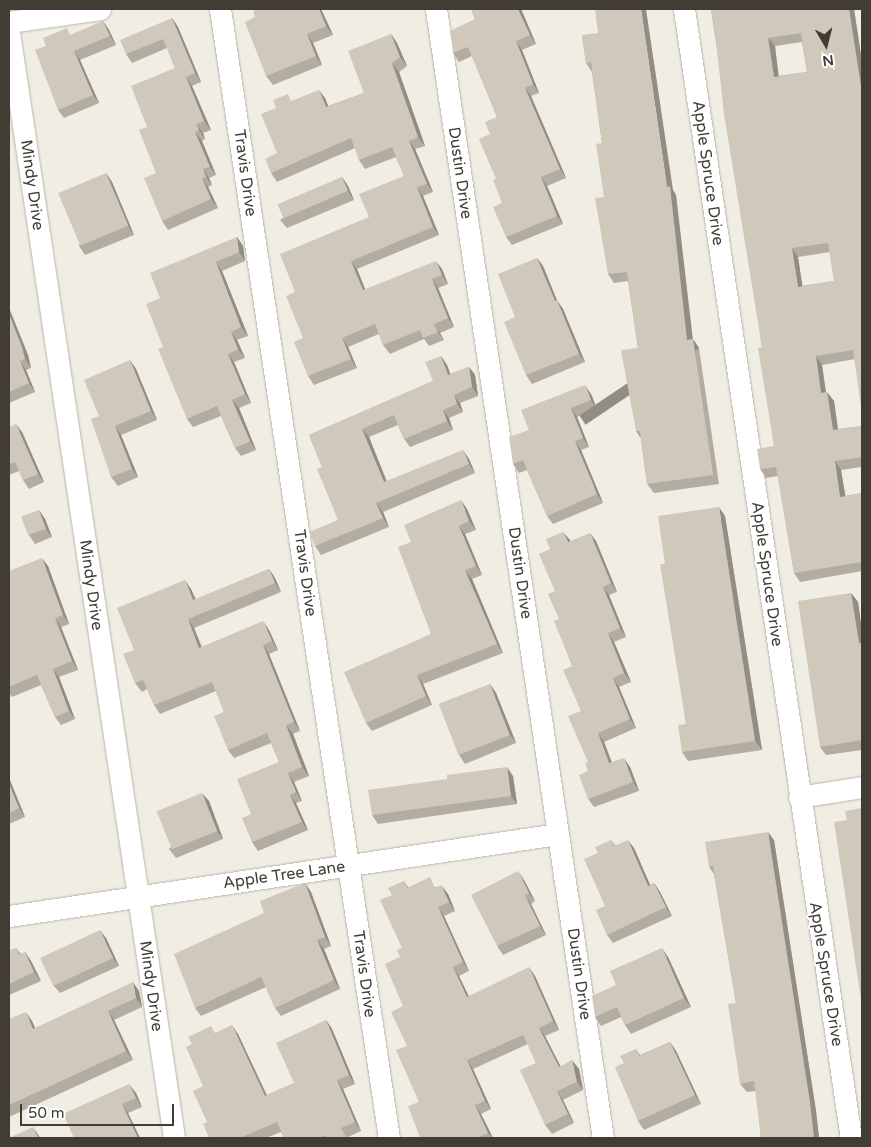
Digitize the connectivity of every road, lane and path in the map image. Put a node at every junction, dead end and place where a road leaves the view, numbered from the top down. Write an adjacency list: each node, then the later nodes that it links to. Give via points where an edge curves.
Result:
1 (100, 9): 5 (street)
2 (220, 9): 10 (street, Travis Drive)
3 (436, 9): 9 (street, Dustin Drive)
4 (684, 9): 8 (street, Apple Spruce Drive)
5 (9, 22)
6 (9, 32): 11 (street, Mindy Drive)
7 (862, 787): 8 (street)
8 (799, 797): 16 (street, Apple Spruce Drive)
9 (558, 834): 10 (street, Apple Tree Lane); 15 (street, Dustin Drive)
10 (348, 866): 11 (street, Apple Tree Lane); 14 (street, Travis Drive)
11 (138, 897): 12 (street, Apple Tree Lane); 13 (street, Mindy Drive)
12 (9, 916)
13 (174, 1138)
14 (389, 1138)
15 (603, 1138)
16 (851, 1138)

